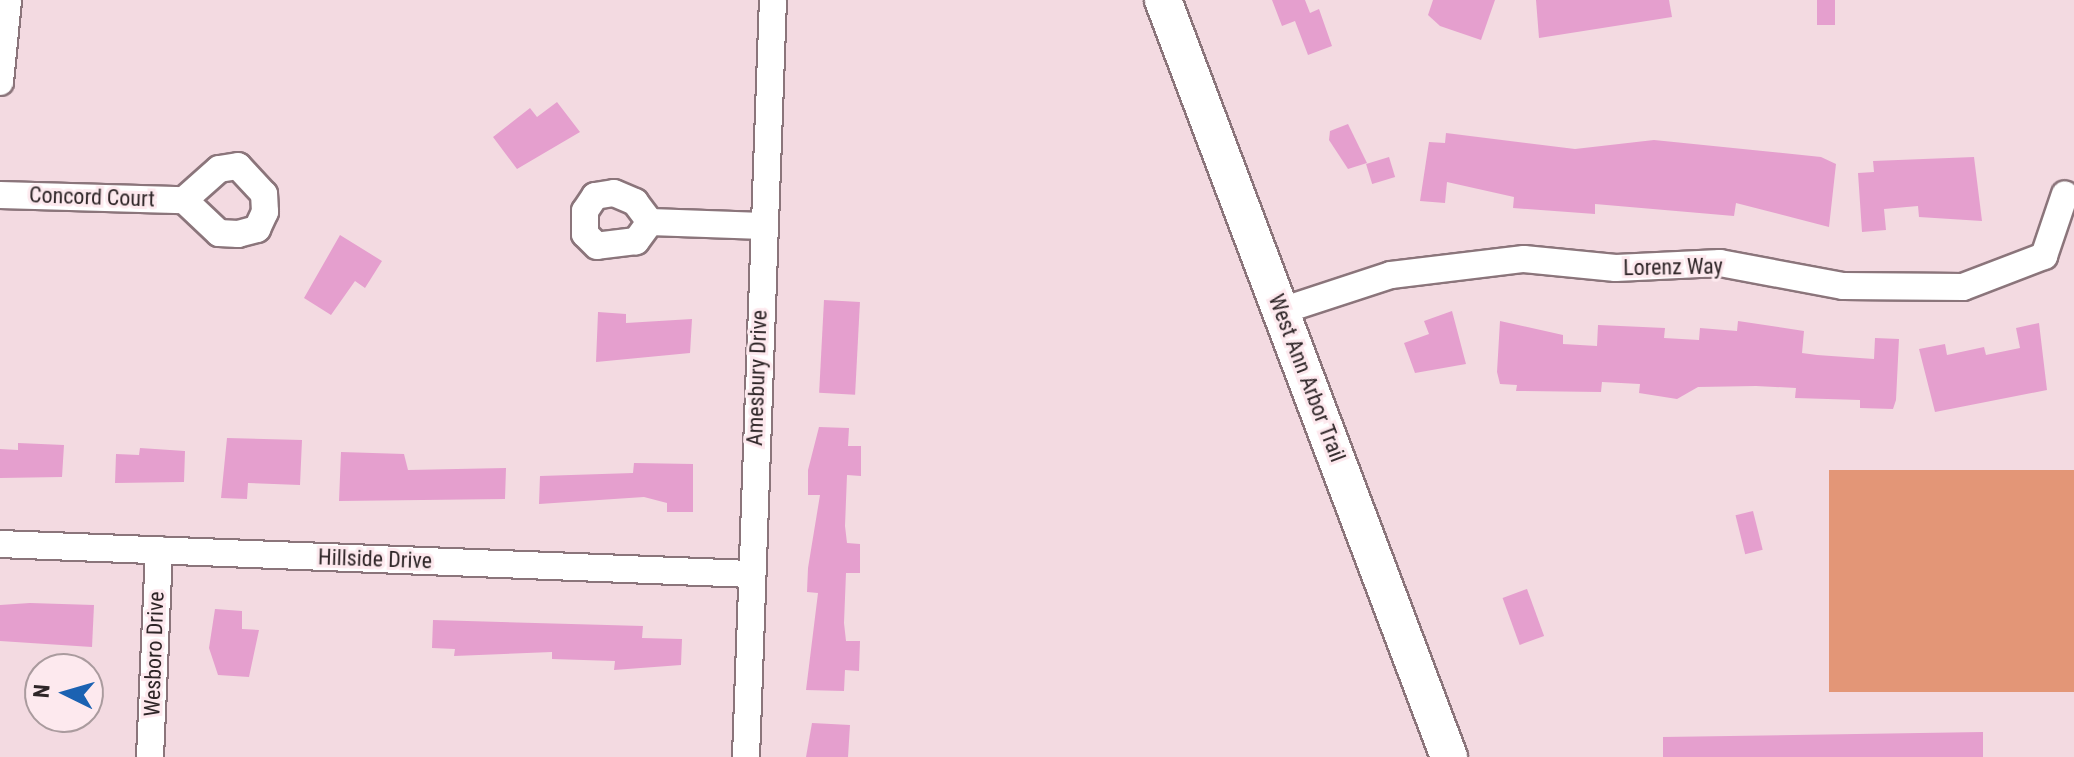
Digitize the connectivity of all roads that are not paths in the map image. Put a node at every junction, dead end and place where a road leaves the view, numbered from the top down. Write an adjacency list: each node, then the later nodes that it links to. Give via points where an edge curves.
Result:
1 (8, 0): 4 (street)
2 (773, 0): 9 (street, Amesbury Drive)
3 (1163, 0): 10 (street, West Ann Arbor Trail)
4 (0, 82)
5 (2065, 194): 10 (street, Lorenz Way, via 2044,256 1963,287 1843,286 1720,263 1616,268 1524,259 1391,275)
6 (0, 195): 7 (street, Concord Court)
7 (184, 200)
8 (650, 222): 9 (street)
9 (763, 226): 13 (street, Amesbury Drive)
10 (1281, 311): 16 (street, West Ann Arbor Trail)
11 (0, 544): 12 (street, Hillside Drive)
12 (159, 550): 13 (street, Hillside Drive); 14 (street, Wesboro Drive)
13 (751, 574): 15 (street, Amesbury Drive)
14 (150, 757)
15 (746, 757)
16 (1449, 757)

